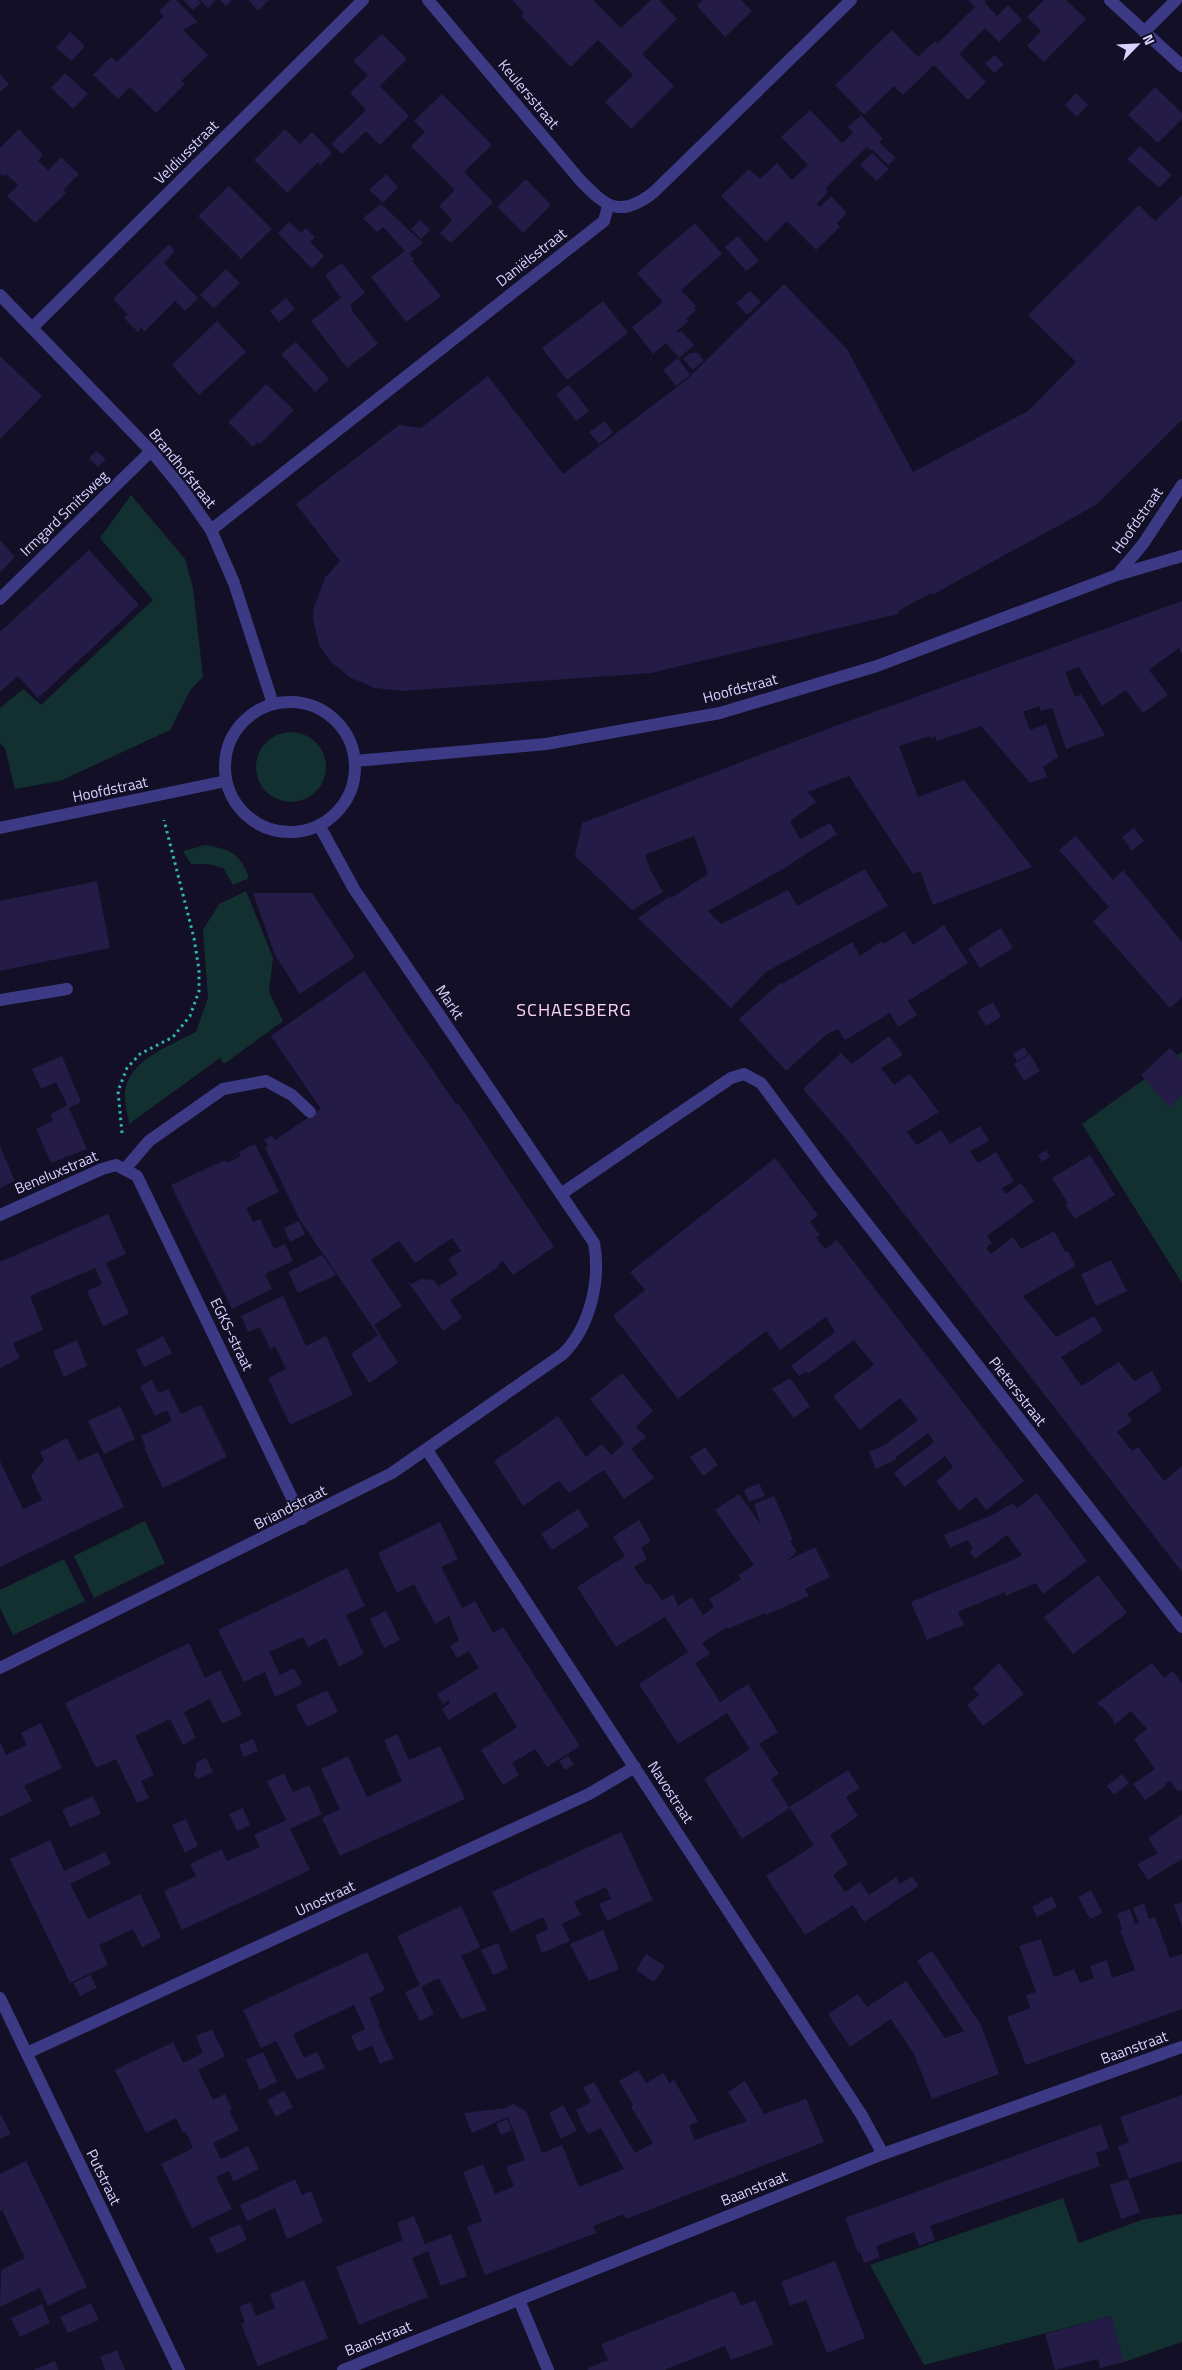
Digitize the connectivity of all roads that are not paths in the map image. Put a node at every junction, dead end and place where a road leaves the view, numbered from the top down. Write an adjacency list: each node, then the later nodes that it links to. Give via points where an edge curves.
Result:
1 (362, 0): 10 (street, Veldiusstraat)
2 (428, 0): 8 (street, Keulersstraat, via 580,180)
3 (851, 0): 8 (street, via 654,192 626,206)
4 (1110, 0): 6 (street)
5 (1176, 0): 6 (street)
6 (1144, 32): 7 (street)
7 (1182, 66)
8 (608, 206): 13 (street, Daniëlsstraat, via 604,221)
9 (0, 295): 10 (street, Brandhofstraat)
10 (32, 327): 11 (street, Brandhofstraat)
11 (151, 451): 13 (street, Brandhofstraat); 16 (street, Irmgard Smitsweg)
12 (1182, 485): 15 (street, Hoofdstraat, via 1143,544)
13 (211, 530): 17 (street, Brandhofstraat, via 234,583)
14 (1182, 556): 15 (street, Hoofdstraat)
15 (1118, 574): 18 (street, Hoofdstraat, via 877,666 720,713 546,744)
16 (0, 599)
17 (273, 704): 18 (street, via 296,702 318,708 336,721 349,740); 19 (street, via 255,711 240,724 224,761)
18 (354, 762): 20 (street, via 350,792 332,816)
19 (226, 781): 20 (street, via 235,803 251,820 273,830 297,832); 21 (street, Hoofdstraat)
20 (319, 825): 26 (street, Markt, via 354,889)
21 (0, 828)
22 (67, 989): 23 (street)
23 (0, 1000)
24 (310, 1112): 25 (street, via 292,1095 266,1081 223,1089 149,1141)
25 (125, 1169): 27 (street, Beneluxstraat, via 116,1165 102,1169); 30 (street, EGKS-straat, via 137,1176 143,1186)
26 (561, 1194): 28 (street, Markt, via 594,1243 597,1258 591,1301); 31 (street, Pietersstraat, via 731,1078 744,1074 761,1083 829,1175)
27 (0, 1215)
28 (576, 1342): 29 (street, Briandstraat)
29 (427, 1450): 30 (street, Briandstraat, via 392,1473); 33 (street, Navostraat)
30 (302, 1519): 32 (street, Briandstraat)
31 (1182, 1627)
32 (0, 1668)
33 (635, 1768): 36 (street, Unostraat, via 589,1794); 37 (street, Navostraat, via 861,2114)
34 (0, 1998): 36 (street, Putstraat)
35 (1182, 2047): 37 (street, Baanstraat)
36 (27, 2053): 39 (street, Putstraat)
37 (883, 2154): 38 (street, Baanstraat)
38 (519, 2300): 40 (street, Baanstraat); 41 (street)
39 (179, 2370)
40 (343, 2370)
41 (548, 2370)

